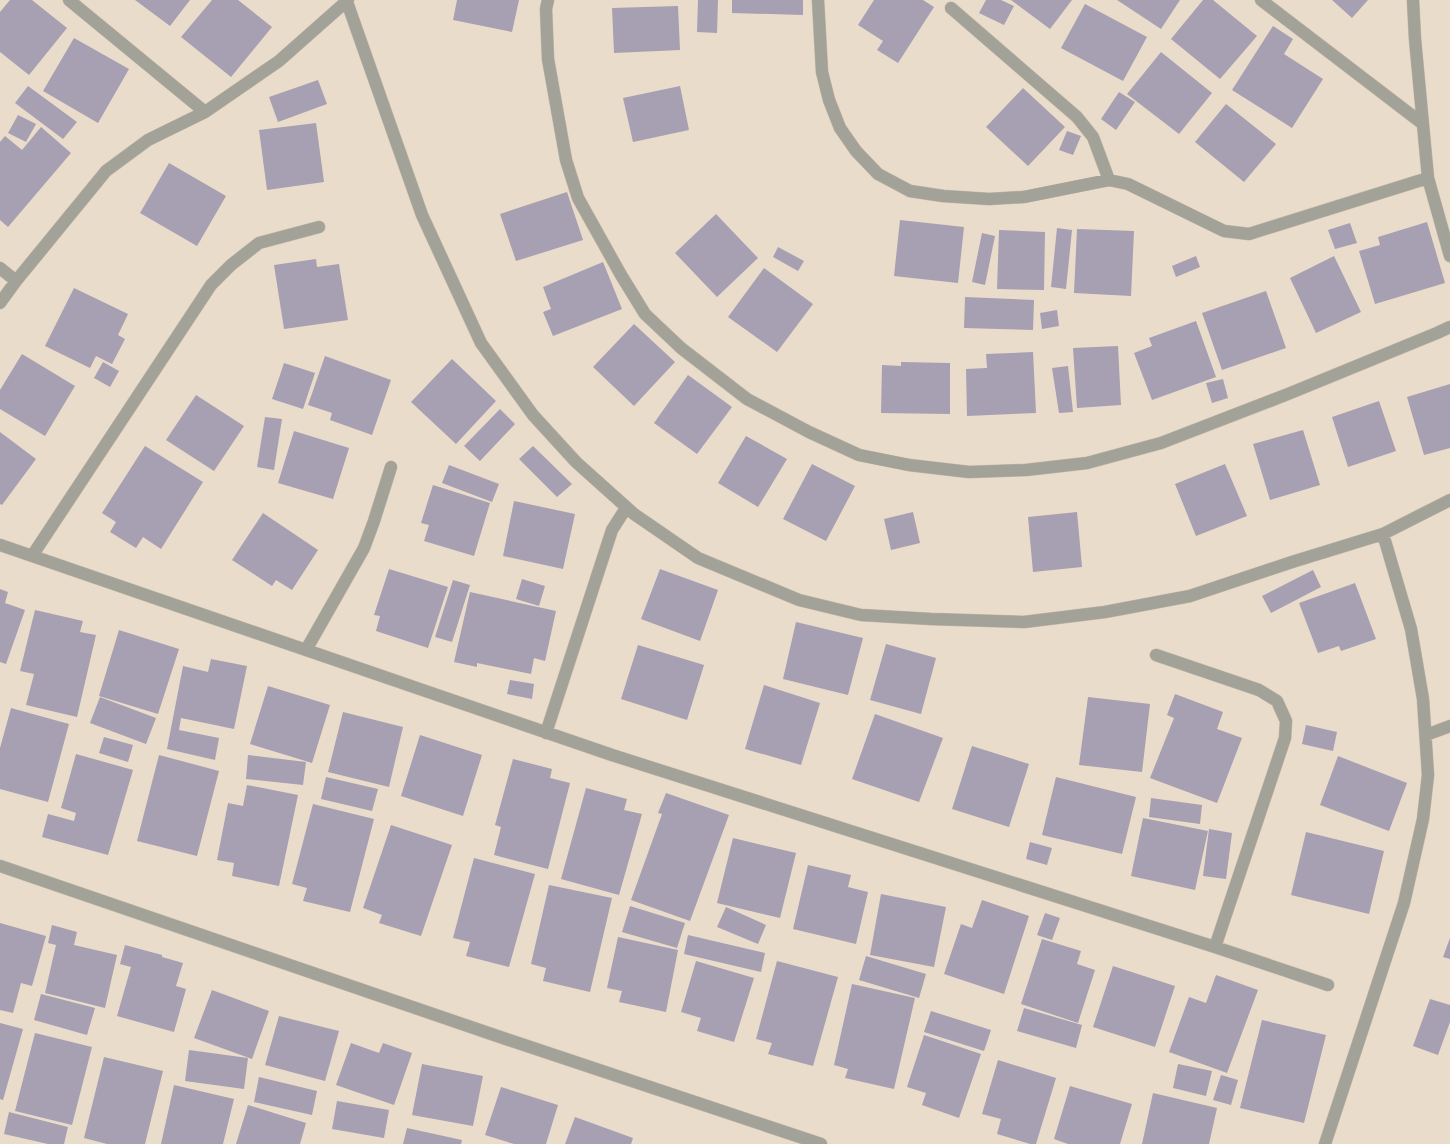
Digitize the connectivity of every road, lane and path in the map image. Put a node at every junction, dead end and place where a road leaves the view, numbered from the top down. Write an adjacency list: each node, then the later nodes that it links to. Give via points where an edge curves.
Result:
1 (69, 0): 8 (street)
2 (548, 0): 17 (street, via 548,59 566,160 578,198 645,314 680,348 747,399 809,432 859,454 909,465 969,472 1026,470 1087,463 1161,443)
3 (818, 0): 11 (street, via 822,72 829,100 840,128 856,151 878,174 910,191 989,199 1024,197)
4 (1261, 0): 9 (street)
5 (1413, 0): 9 (street)
6 (347, 1): 8 (street, via 279,61); 20 (street, via 422,215 481,343 533,415 576,462)
7 (951, 8): 11 (street, via 1078,117 1093,137)
8 (205, 112): 15 (street, via 148,140 106,171)
9 (1423, 124): 10 (street)
10 (1428, 178): 11 (street, via 1249,234 1224,231 1128,184); 13 (street)
11 (1109, 180)
12 (319, 227): 23 (street, via 260,243 231,265 211,285)
13 (1450, 256)
14 (0, 268): 15 (street)
15 (16, 281): 16 (street)
16 (0, 303)
17 (1450, 327)
18 (391, 467): 24 (street, via 364,548)
19 (1450, 500): 21 (street)
20 (626, 508): 21 (street, via 698,558 799,600 861,615 931,619 1024,622 1120,610 1190,596); 27 (street, via 612,530)
21 (1383, 534): 28 (street, via 1411,629 1423,699)
22 (0, 545): 23 (street)
23 (32, 556): 24 (street)
24 (306, 650): 27 (street)
25 (1156, 655): 30 (street, via 1259,690 1277,701 1286,721 1285,738)
26 (1450, 726): 28 (street)
27 (546, 733): 30 (street)
28 (1426, 735): 33 (street, via 1428,775 1423,819 1404,903)
29 (0, 866): 32 (street)
30 (1215, 947): 31 (street)
31 (1328, 985)
32 (820, 1144)
33 (1325, 1144)

